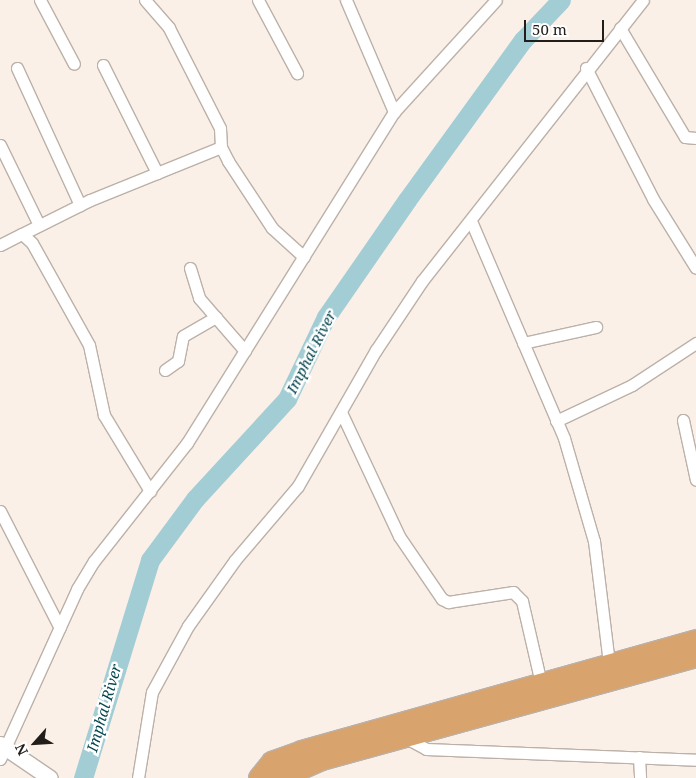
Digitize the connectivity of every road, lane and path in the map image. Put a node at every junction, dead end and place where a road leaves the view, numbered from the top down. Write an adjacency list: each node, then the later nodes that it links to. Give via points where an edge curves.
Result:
1 (40, 0): 8 (street)
2 (145, 0): 16 (street, via 170,28 220,128)
3 (258, 0): 12 (street)
4 (346, 0): 13 (street)
5 (496, 0): 13 (street)
6 (643, 0): 7 (street)
7 (620, 28): 11 (street); 14 (street, via 685,137)
8 (74, 64)
9 (103, 66): 17 (street)
10 (17, 68): 18 (street)
11 (586, 68): 19 (street); 25 (street, via 653,199)
12 (297, 73)
13 (394, 112): 23 (street)
14 (696, 138)
15 (0, 145): 20 (street)
16 (221, 147): 17 (street); 23 (street, via 272,228)
17 (156, 173): 18 (street)
18 (80, 204): 20 (street)
19 (471, 221): 28 (street); 32 (street, via 422,281)
20 (39, 225): 21 (street)
21 (22, 234): 22 (street); 36 (street, via 32,243 89,345 104,415)
22 (0, 245)
23 (304, 257): 30 (street)
24 (190, 268): 26 (street, via 193,289)
25 (696, 268)
26 (216, 317): 30 (street); 31 (street, via 183,336 178,361)
27 (596, 327): 28 (street)
28 (523, 343): 34 (street)
29 (696, 343): 34 (street, via 632,385)
30 (245, 351): 36 (street, via 187,443)
31 (165, 370)
32 (341, 412): 42 (street, via 400,536 442,599 448,602 513,592 522,601); 48 (street, via 298,486 235,560 164,666 145,721)
33 (683, 420): 35 (street)
34 (556, 421): 41 (street, via 591,527)
35 (696, 480)
36 (150, 491): 38 (street, via 94,561)
37 (0, 511): 38 (street)
38 (60, 628): 44 (street)
39 (696, 640): 41 (highway)
40 (696, 657): 43 (highway)
41 (609, 664): 42 (highway)
42 (541, 682): 43 (highway)
43 (399, 732): 45 (street, via 426,749); 49 (highway, via 283,757 272,762); 50 (highway)
44 (2, 751): 47 (street)
45 (639, 758): 46 (street); 51 (street)
46 (696, 760)
47 (43, 775)
48 (138, 778)
49 (259, 778)
50 (281, 778)
51 (640, 778)

